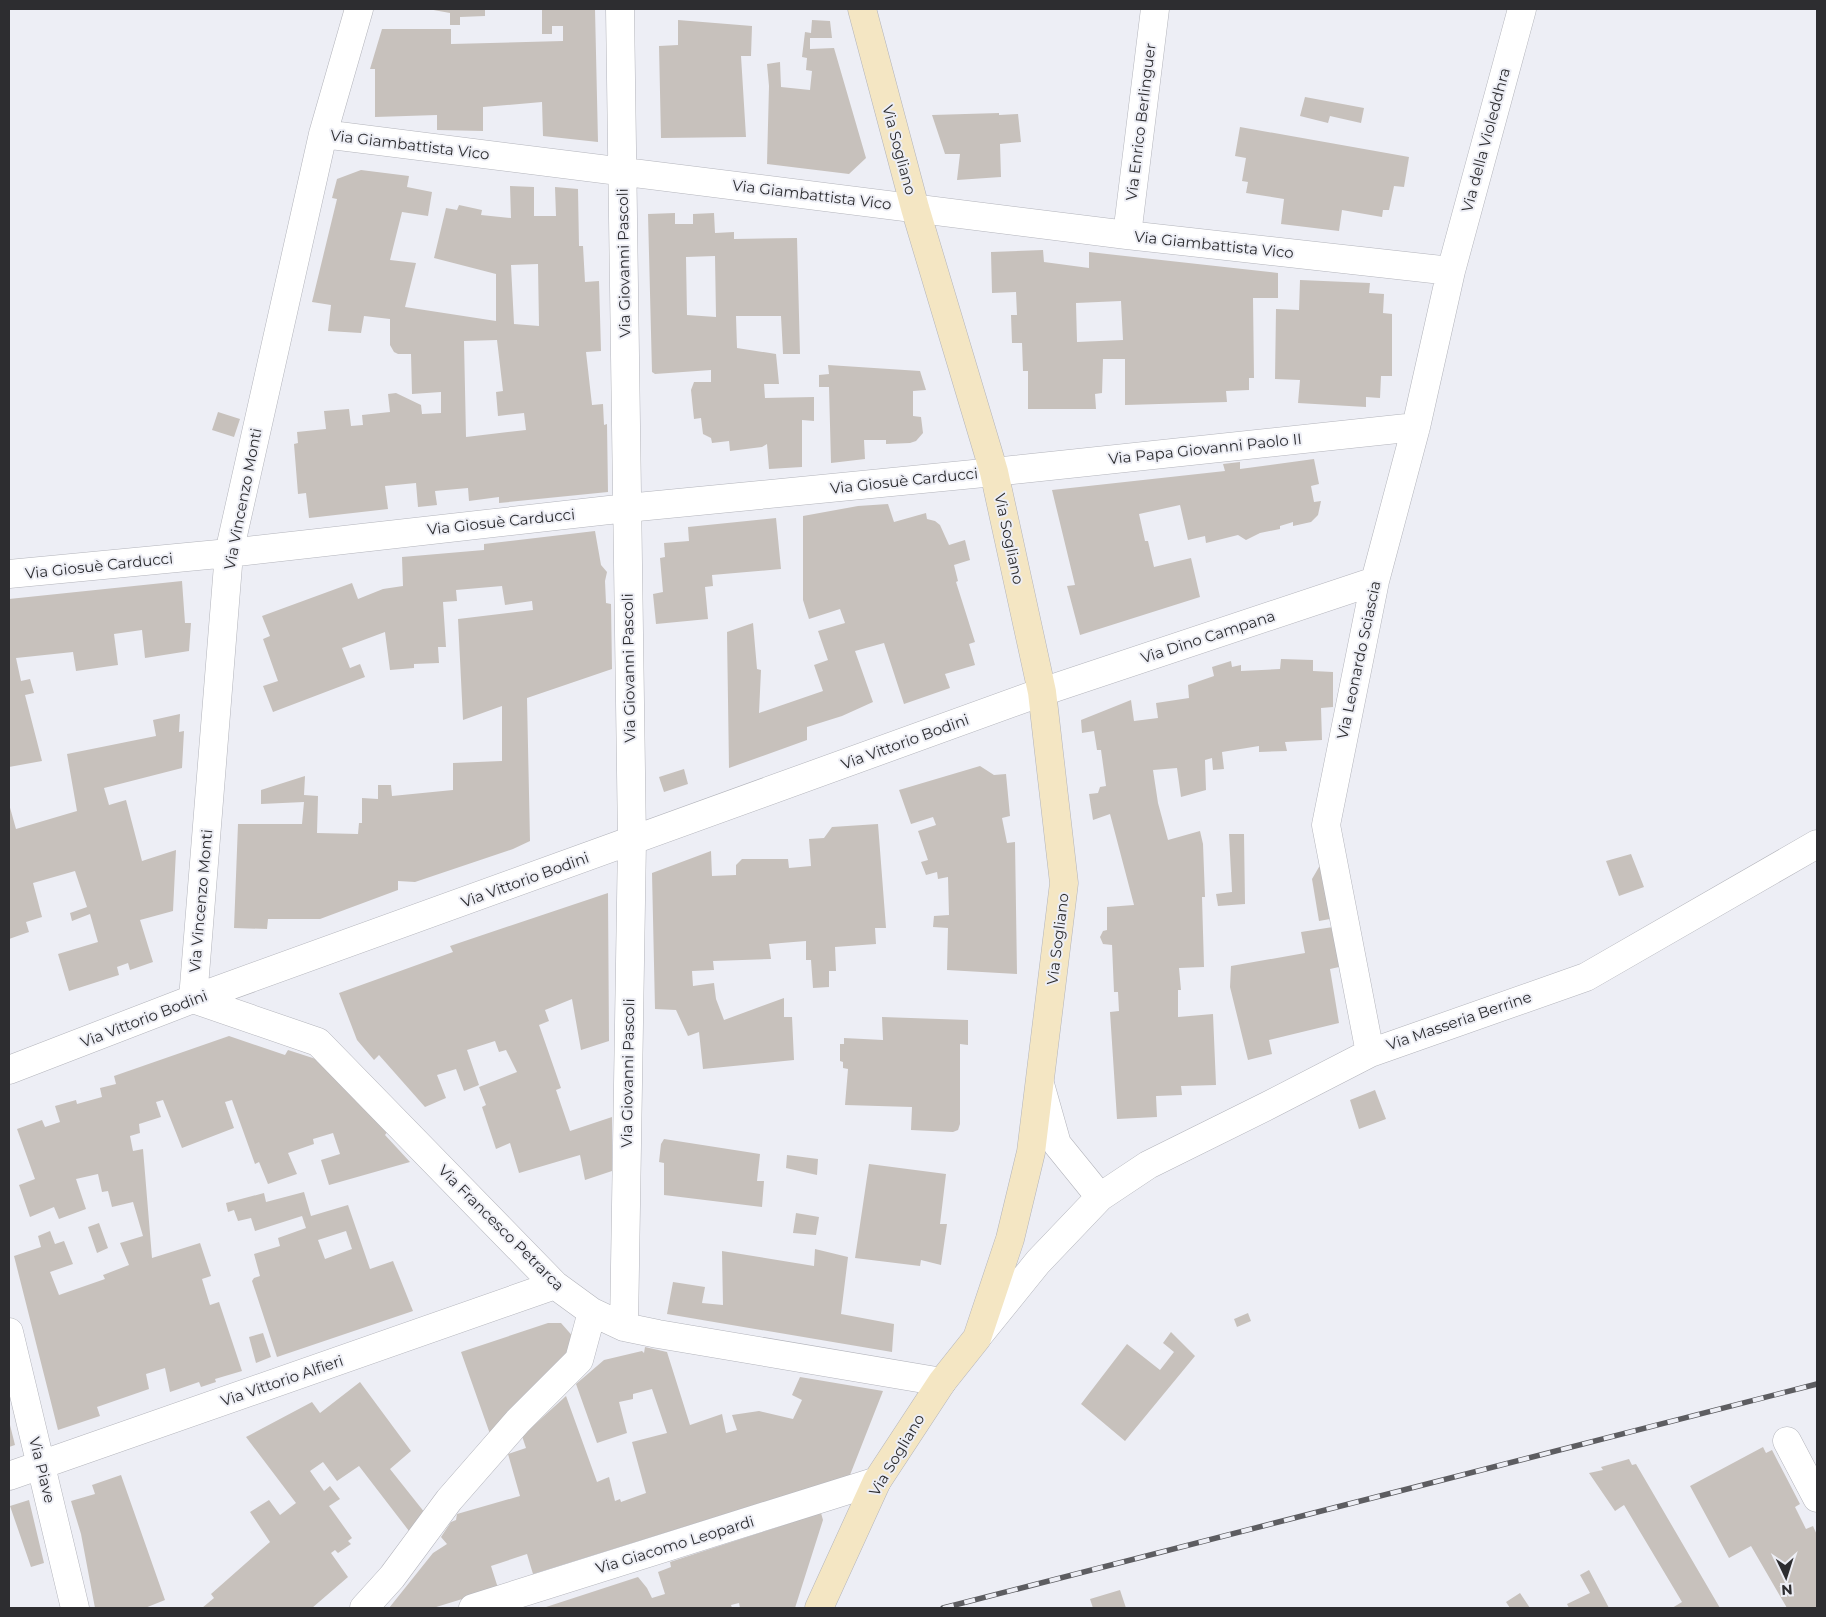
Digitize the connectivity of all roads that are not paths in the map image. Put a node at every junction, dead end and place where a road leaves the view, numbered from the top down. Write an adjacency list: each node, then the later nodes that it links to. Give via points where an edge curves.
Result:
1 (359, 9): 6 (street, Via Vincenzo Monti)
2 (620, 9): 7 (street, Via Giovanni Pascoli)
3 (862, 9): 8 (street, Via Sogliano)
4 (1155, 9): 9 (street, Via Enrico Berlinguer)
5 (1522, 9): 10 (street, Via della Violeddhra)
6 (322, 134): 7 (street, Via Giambattista Vico); 14 (street, Via Vincenzo Monti)
7 (622, 171): 8 (street, Via Giambattista Vico); 13 (street, Via Giovanni Pascoli)
8 (915, 208): 9 (street, Via Giambattista Vico); 12 (street, Via Sogliano)
9 (1127, 235): 10 (street, Via Giambattista Vico)
10 (1451, 271): 11 (street, Via Leonardo Sciascia)
11 (1416, 427): 12 (street, Via Papa Giovanni Paolo II); 16 (street, Via Leonardo Sciascia)
12 (994, 472): 13 (street, Via Giosuè Carducci); 17 (street, Via Sogliano)
13 (627, 508): 14 (street, Via Giosuè Carducci); 18 (street, Via Giovanni Pascoli)
14 (229, 553): 15 (street, Via Giosuè Carducci); 20 (street, Via Vincenzo Monti)
15 (9, 574)
16 (1375, 581): 17 (street, Via Dino Campana); 21 (street, Via Leonardo Sciascia, via 1326,825)
17 (1042, 692): 18 (street, Via Vittorio Bodini); 23 (street, Via Sogliano, via 1064,883)
18 (632, 841): 20 (street, Via Vittorio Bodini); 27 (street, Via Giovanni Pascoli)
19 (1817, 844): 21 (street, Via Masseria Berrine, via 1586,976)
20 (194, 999): 22 (street, Via Vittorio Bodini); 25 (street, Via Francesco Petrarca, via 318,1042)
21 (1370, 1053): 24 (street, Via Masseria Berrine, via 1148,1165)
22 (9, 1070)
23 (1040, 1084): 24 (street, Via Sogliano, via 1057,1144); 29 (street, Via Sogliano, via 1031,1152 1012,1230)
24 (1100, 1197): 29 (street, Via Sogliano, via 1038,1262)
25 (554, 1285): 26 (street, Via Francesco Petrarca); 32 (street, Via Vittorio Alfieri)
26 (592, 1312): 27 (street, Via Francesco Petrarca); 37 (street, via 580,1360 518,1421 449,1500 392,1578)
27 (624, 1327): 30 (street, Via Francesco Petrarca)
28 (9, 1332): 32 (street, Via Piave)
29 (977, 1338): 30 (street, Via Sogliano)
30 (942, 1382): 34 (street, Via Sogliano)
31 (1788, 1441): 35 (street)
32 (40, 1466): 33 (street, Via Vittorio Alfieri); 36 (street, Via Piave)
33 (9, 1476)
34 (877, 1481): 38 (street, Via Giacomo Leopardi); 39 (street, Via Sogliano)
35 (1817, 1498)
36 (75, 1608)
37 (364, 1608)
38 (473, 1608)
39 (819, 1608)

